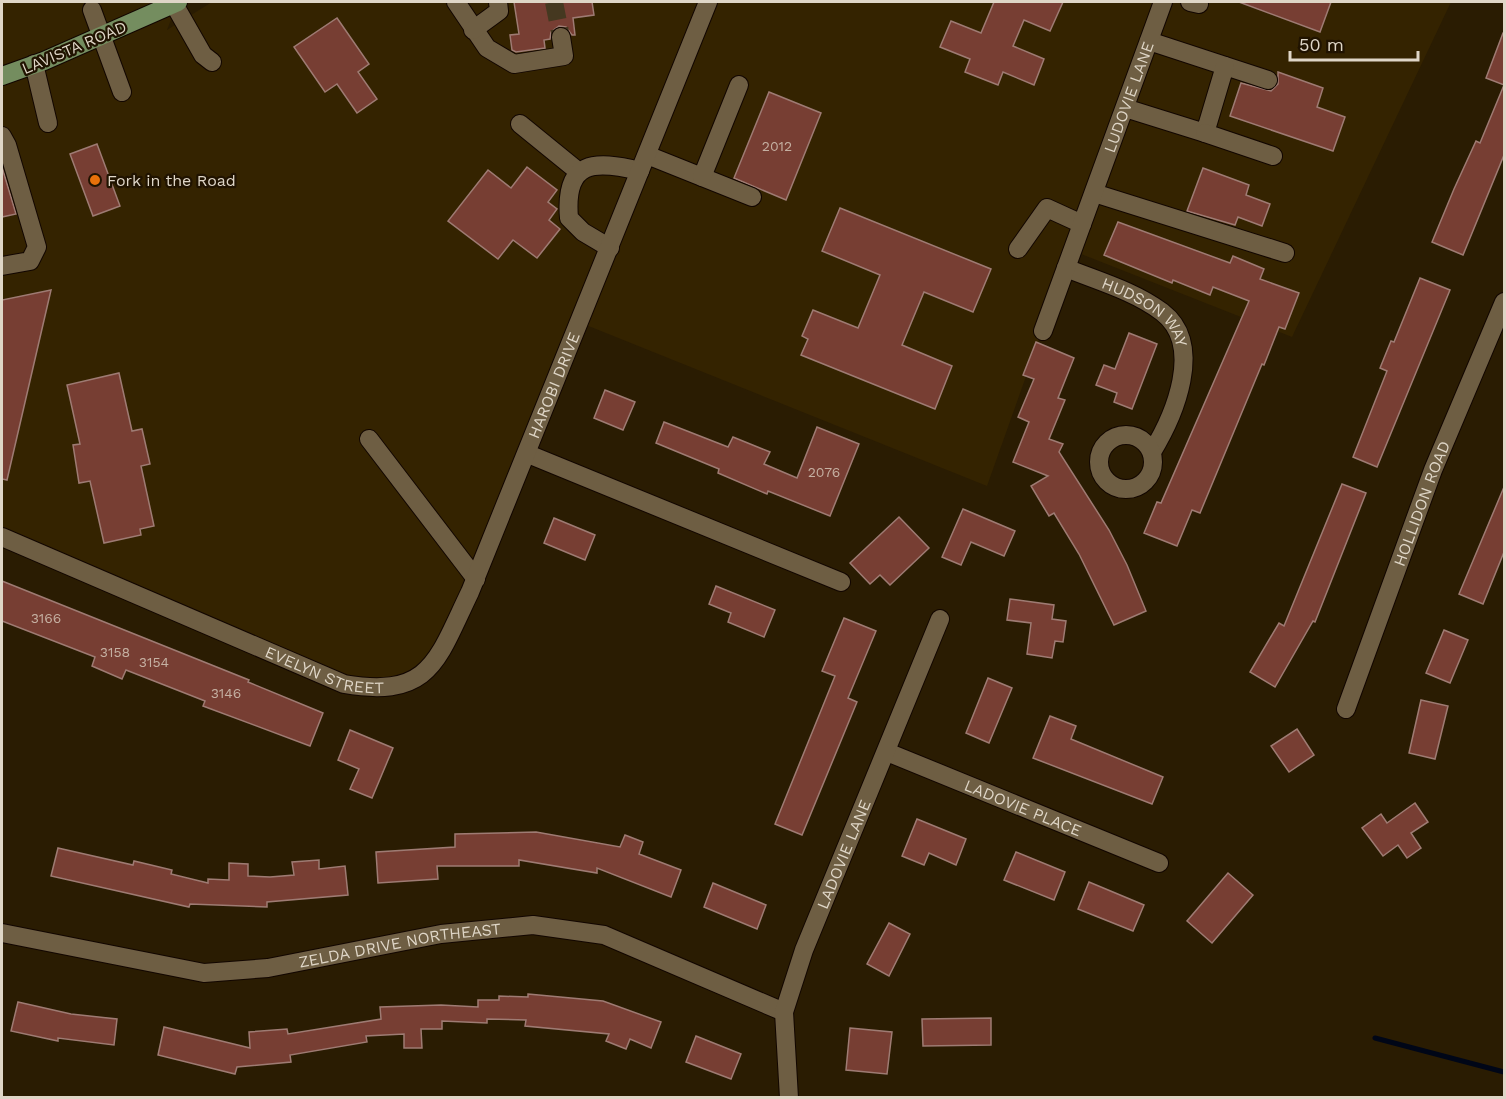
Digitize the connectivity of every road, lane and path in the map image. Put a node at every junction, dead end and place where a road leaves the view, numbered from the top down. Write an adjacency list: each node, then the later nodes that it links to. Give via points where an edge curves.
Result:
1 (456, 2): 7 (street)
2 (498, 2): 7 (street, via 499,11)
3 (708, 2): 24 (street, HAROBI DRIVE)
4 (1163, 2): 10 (street, LUDOVIE LANE)
5 (176, 3): 8 (main road, LAVISTA ROAD); 11 (street, via 203,55)
6 (92, 10): 8 (street)
7 (473, 30): 9 (street, via 487,48 514,64 564,56)
8 (103, 35): 12 (main road, LAVISTA ROAD); 17 (street)
9 (561, 37)
10 (1149, 40): 13 (street); 18 (street, LUDOVIE LANE)
11 (212, 62)
12 (34, 64): 14 (main road, LAVISTA ROAD); 19 (street)
13 (1226, 66): 15 (street); 21 (street)
14 (2, 76)
15 (1268, 80)
16 (739, 85): 26 (street)
17 (122, 92)
18 (1125, 108): 21 (street); 27 (street, LUDOVIE LANE)
19 (48, 123)
20 (520, 124): 25 (street)
21 (1205, 133): 23 (street)
22 (2, 136): 33 (street, via 37,247 30,261)
23 (1273, 156)
24 (644, 163): 25 (street, via 592,165); 26 (street); 30 (street, HAROBI DRIVE)
25 (579, 172): 30 (street, via 571,182 567,200 569,218)
26 (702, 177): 28 (street)
27 (1094, 193): 29 (street); 32 (street)
28 (752, 197)
29 (1082, 224): 31 (street, via 1047,208); 34 (street)
30 (610, 248): 39 (street, HAROBI DRIVE)
31 (1018, 249)
32 (1286, 253)
33 (2, 266)
34 (1066, 268): 36 (street); 38 (street, HUDSON WAY, via 1133,294 1164,314 1182,339 1180,385 1165,431)
35 (1504, 302): 44 (street, HOLLIDON ROAD, via 1433,470)
36 (1043, 331)
37 (369, 439): 41 (street)
38 (1152, 452)
39 (528, 454): 41 (street, EVELYN STREET); 42 (street, HAROBI DRIVE)
40 (2, 537): 41 (street, EVELYN STREET, via 344,684 370,688 398,686 421,677 432,666)
41 (476, 579)
42 (841, 582)
43 (940, 619): 45 (street, LADOVIE LANE)
44 (1346, 709)
45 (887, 752): 46 (street, LADOVIE PLACE); 48 (street, LADOVIE LANE, via 804,950)
46 (1158, 863)
47 (2, 933): 48 (street, ZELDA DRIVE NORTHEAST, via 204,973 268,968 441,934 533,925 604,936)
48 (784, 1012): 49 (street, LADOVIE LANE)
49 (789, 1098)

